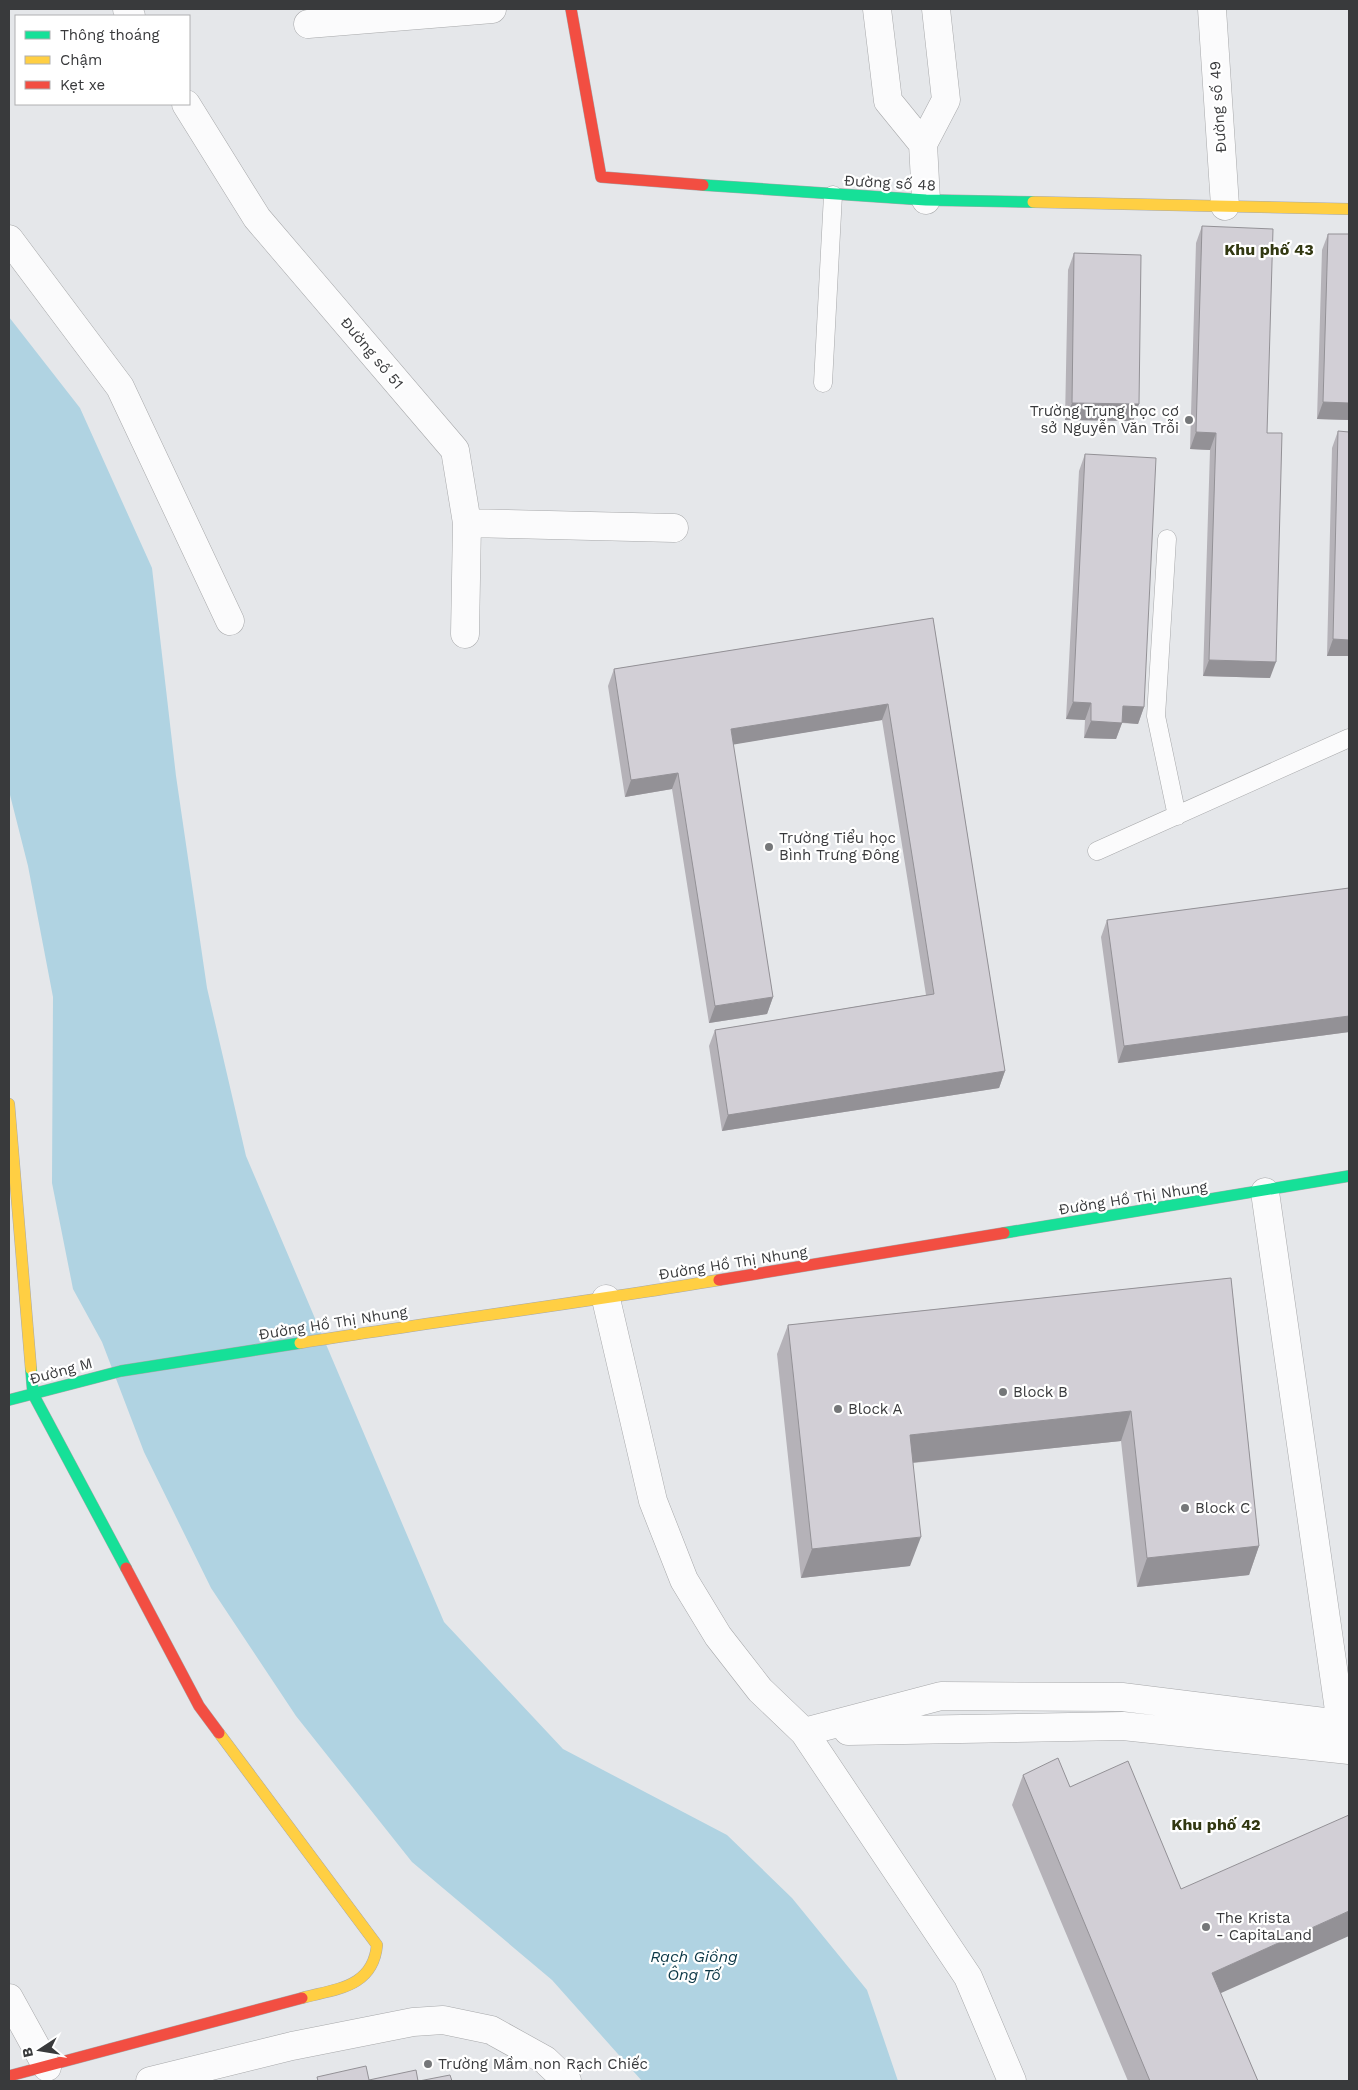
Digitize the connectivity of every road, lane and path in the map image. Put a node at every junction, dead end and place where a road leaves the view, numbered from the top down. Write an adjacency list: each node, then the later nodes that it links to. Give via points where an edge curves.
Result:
1 (492, 9): 6 (street)
2 (571, 9): 9 (street, Đường số 48, via 602,177)
3 (877, 9): 8 (street, via 888,101)
4 (936, 9): 8 (street, via 946,100)
5 (1212, 9): 11 (street, Đường số 49)
6 (308, 24)
7 (187, 105): 15 (street, Đường số 51, via 257,218 455,450)
8 (923, 144): 10 (street)
9 (833, 195): 10 (street, Đường số 48); 14 (lane)
10 (926, 200): 11 (street, Đường số 48)
11 (1225, 206): 12 (street, Đường số 48)
12 (1349, 209)
13 (9, 239): 18 (street, via 120,387)
14 (823, 383)
15 (467, 523): 16 (street); 19 (street, Đường số 51)
16 (674, 528)
17 (1167, 539): 21 (lane, via 1156,716)
18 (230, 621)
19 (465, 634)
20 (1349, 738): 21 (lane)
21 (1177, 816): 22 (lane)
22 (1097, 851)
23 (9, 1104): 28 (street)
24 (1349, 1176): 25 (street, Đường Hồ Thị Nhung)
25 (1265, 1192): 26 (street, Đường Hồ Thị Nhung); 33 (street)
26 (606, 1298): 27 (street, Đường Hồ Thị Nhung); 32 (street, via 652,1502 684,1580 730,1652 760,1690)
27 (121, 1371): 28 (street, Đường M)
28 (33, 1394): 29 (street, Đường M); 35 (street, via 199,1706 377,1945 376,1962 364,1977 348,1986)
29 (9, 1400)
30 (1122, 1697): 31 (street); 32 (street, via 942,1696); 33 (street)
31 (1123, 1726): 32 (street); 33 (street)
32 (804, 1732): 39 (street, via 968,1978)
33 (1345, 1737)
34 (9, 1998): 35 (street)
35 (47, 2067): 36 (street)
36 (9, 2076)
37 (150, 2081): 38 (street, via 292,2046 413,2022 443,2020 491,2030 545,2060)
38 (567, 2081)
39 (1012, 2081)

